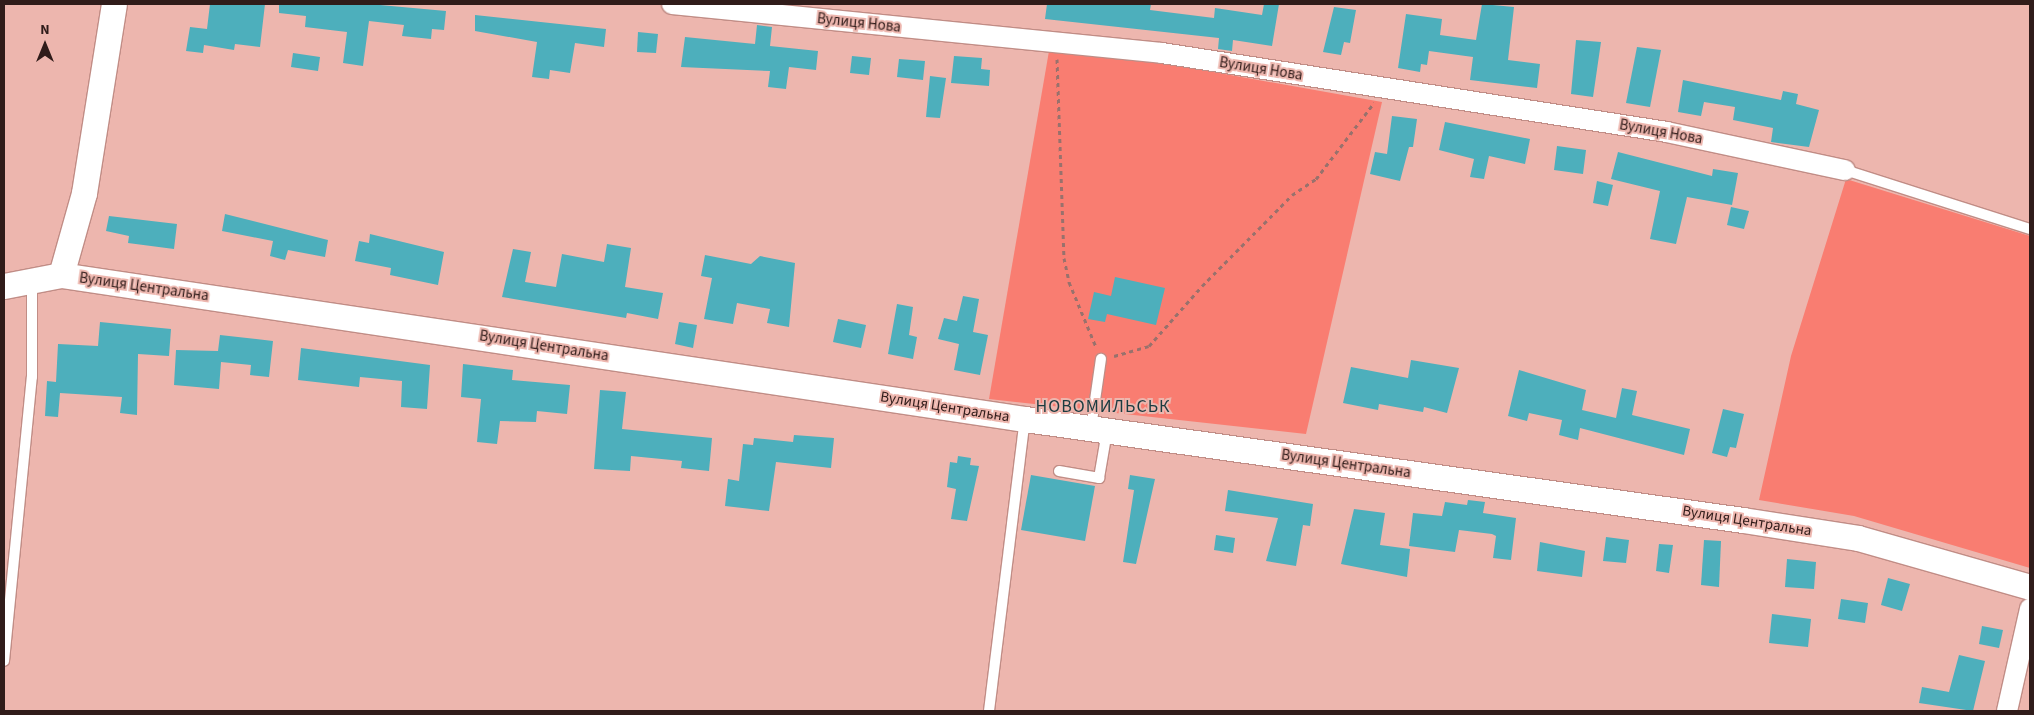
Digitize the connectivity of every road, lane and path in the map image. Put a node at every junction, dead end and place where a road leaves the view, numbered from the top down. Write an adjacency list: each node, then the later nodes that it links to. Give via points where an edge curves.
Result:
1 (114, 4): 7 (street, via 84,193)
2 (672, 4): 3 (street, Вулиця Нова)
3 (1057, 43): 4 (street, Вулиця Нова, via 1162,53); 10 (path, via 1064,258 1069,282)
4 (1385, 89): 5 (street, Вулиця Нова, via 1667,132); 10 (path, via 1316,179 1292,195 1202,286 1149,346)
5 (1845, 170): 6 (lane)
6 (2030, 229)
7 (61, 275): 8 (street, Вулиця Центральна); 11 (street, Вулиця Центральна)
8 (32, 282): 9 (street, Вулиця Центральна); 16 (lane, via 32,377)
9 (4, 286)
10 (1101, 359): 12 (lane)
11 (1025, 419): 12 (street, Вулиця Центральна); 17 (lane)
12 (1099, 429): 13 (lane, via 1099,478); 14 (street, Вулиця Центральна, via 1849,536)
13 (1059, 471)
14 (2030, 587)
15 (2030, 609): 18 (street)
16 (4, 661)
17 (989, 711)
18 (2007, 711)

